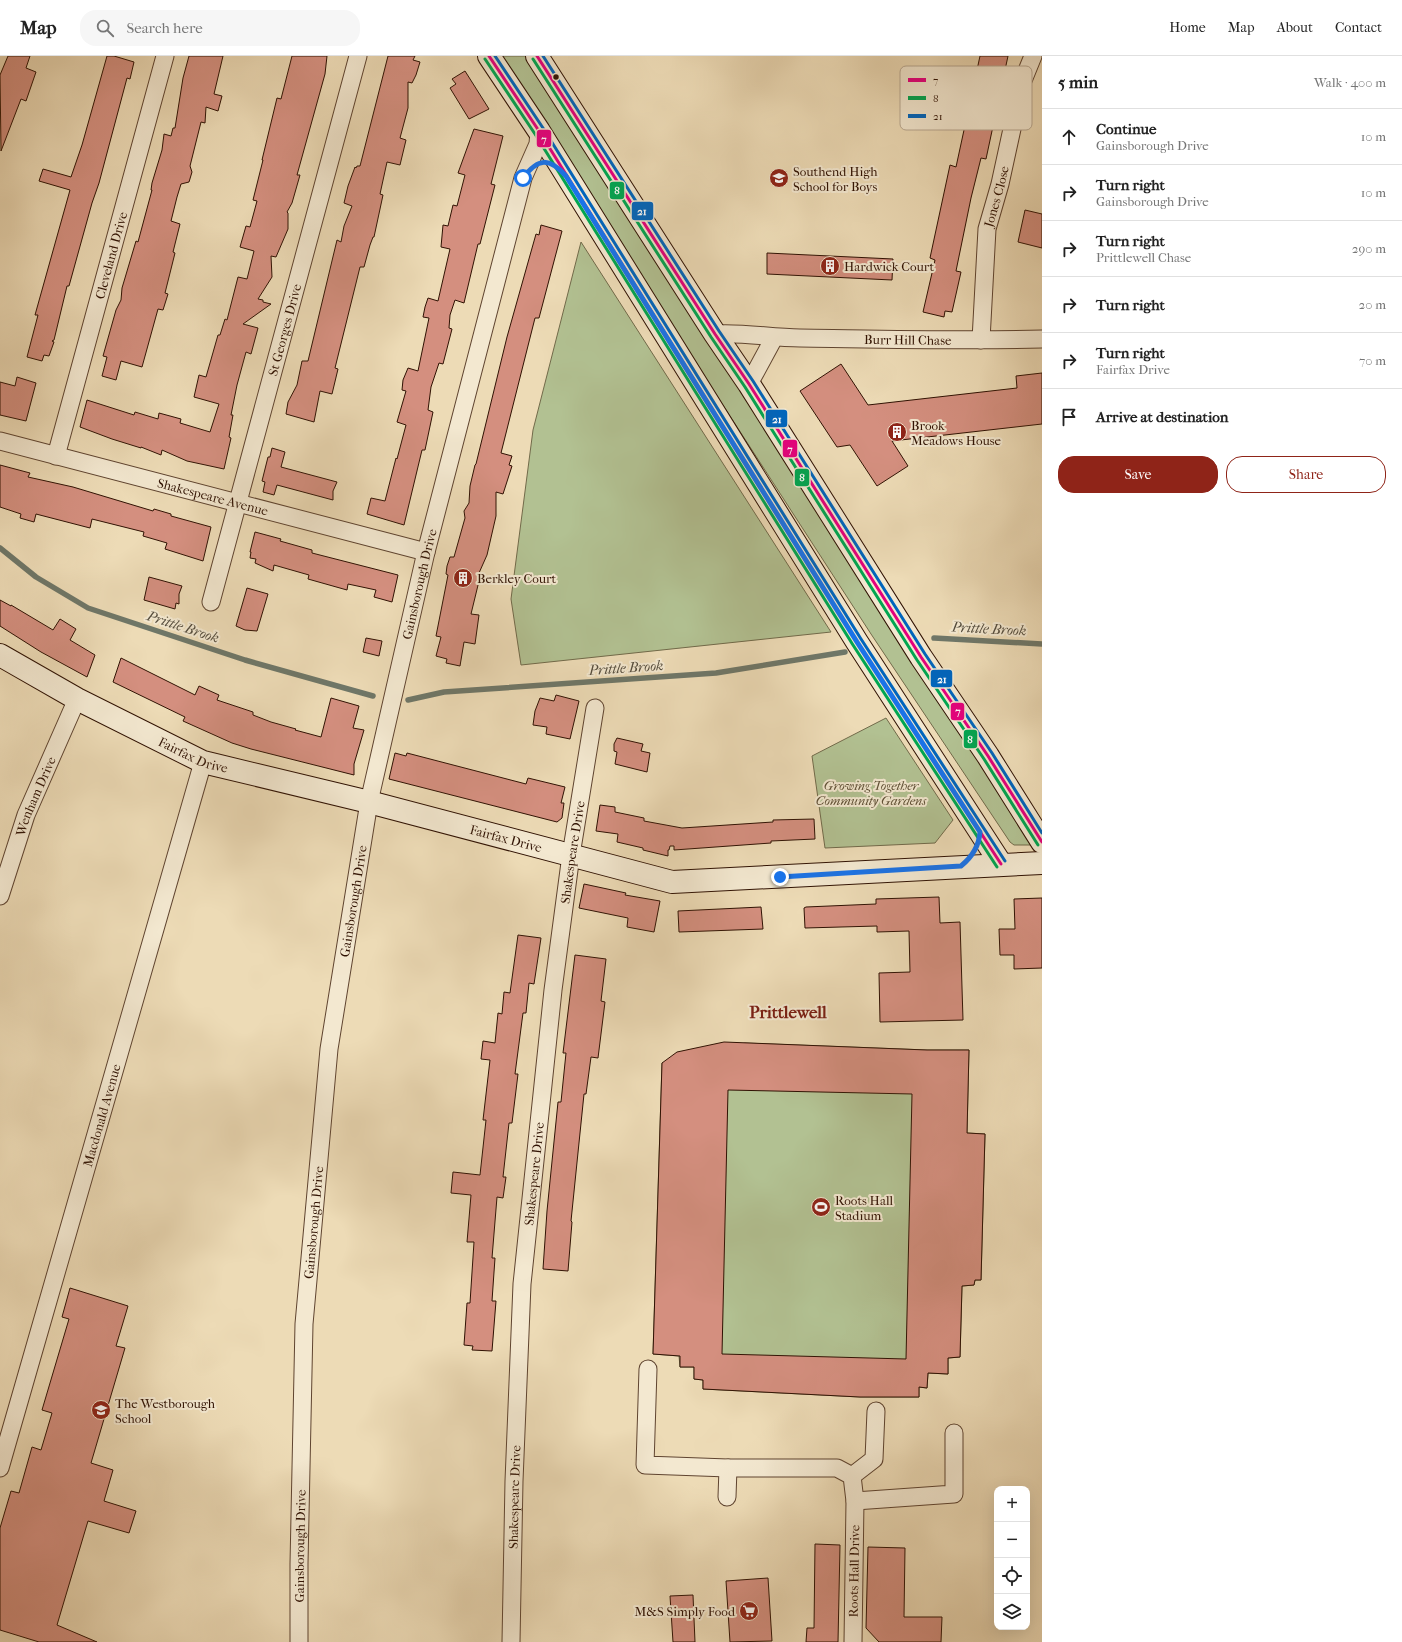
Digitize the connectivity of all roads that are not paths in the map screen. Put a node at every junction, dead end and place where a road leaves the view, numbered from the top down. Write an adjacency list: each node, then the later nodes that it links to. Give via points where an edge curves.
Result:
1 (165, 56): 17 (street, Cleveland Drive)
2 (358, 56): 18 (street, St Georges Drive)
3 (489, 56): 8 (street)
4 (536, 56): 11 (street)
5 (1033, 56): 6 (street, Jones Close)
6 (1029, 66)
7 (1012, 130): 13 (street, Jones Close, via 987,229)
8 (539, 132): 9 (street); 10 (street, Gainsborough Drive, via 538,144)
9 (566, 176): 10 (street, via 558,166 548,162 532,167); 26 (street, via 857,642)
10 (523, 178): 19 (street, Gainsborough Drive)
11 (715, 334): 12 (street, Burr Hill Chase); 15 (street)
12 (774, 338): 13 (street, Burr Hill Chase); 15 (street)
13 (981, 340): 14 (street, Burr Hill Chase)
14 (1042, 340)
15 (749, 384): 27 (street, via 921,657)
16 (0, 441): 17 (street, Shakespeare Avenue)
17 (56, 456): 18 (street, Shakespeare Avenue)
18 (238, 502): 19 (street, Shakespeare Avenue); 20 (street, St Georges Drive)
19 (426, 552): 25 (street, Gainsborough Drive)
20 (211, 602)
21 (0, 655): 22 (street, Fairfax Drive)
22 (77, 699): 24 (street, Fairfax Drive); 32 (street, Wenham Drive, via 26,815)
23 (595, 708): 28 (street, Shakespeare Drive)
24 (203, 762): 25 (street, Fairfax Drive); 36 (street, Macdonald Avenue)
25 (369, 802): 28 (street, Fairfax Drive); 41 (street, Gainsborough Drive, via 329,1049 304,1324 298,1564)
26 (980, 832): 30 (street); 31 (street, via 978,847)
27 (1042, 842)
28 (571, 855): 31 (street, Fairfax Drive, via 672,882); 42 (street, Shakespeare Drive, via 553,990 522,1284)
29 (1042, 863): 30 (street, Fairfax Drive)
30 (1001, 864): 31 (street, Fairfax Drive)
31 (961, 866)
32 (0, 896)
33 (648, 1369): 37 (street, via 645,1465)
34 (876, 1410): 38 (street, via 874,1459)
35 (954, 1433): 40 (street, via 954,1494)
36 (0, 1468)
37 (728, 1468): 38 (street, via 837,1468); 39 (street)
38 (852, 1476): 40 (street, Roots Hall Drive)
39 (728, 1497)
40 (855, 1500): 43 (street, Roots Hall Drive)
41 (299, 1642)
42 (511, 1642)
43 (853, 1642)

